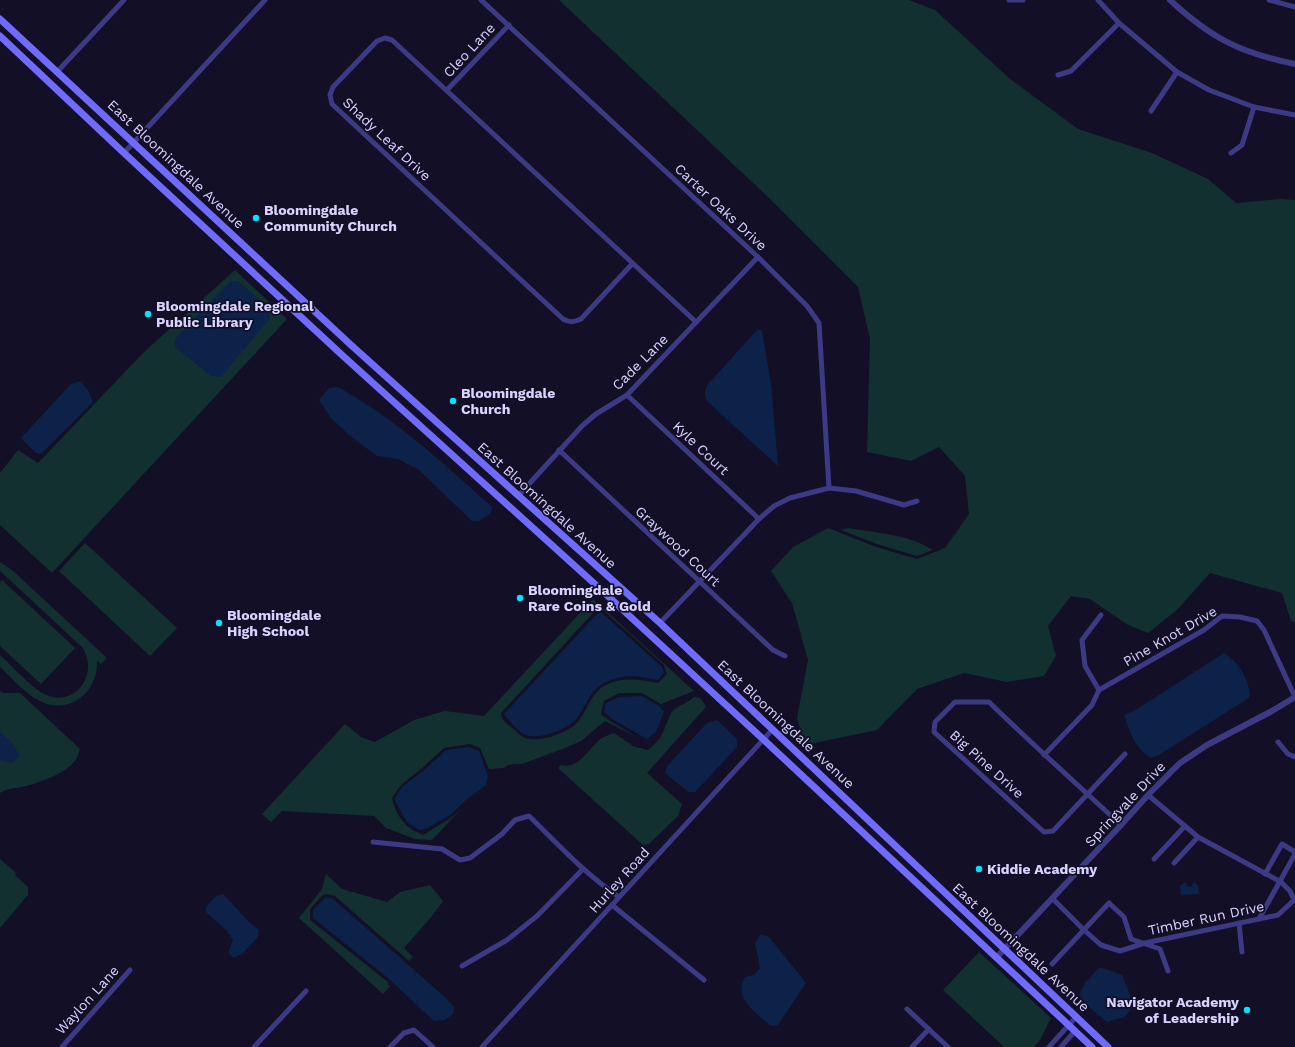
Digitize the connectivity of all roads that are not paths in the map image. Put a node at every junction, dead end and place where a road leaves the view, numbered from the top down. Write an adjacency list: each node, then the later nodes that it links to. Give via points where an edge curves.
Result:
1 (124, 0): 15 (street)
2 (265, 0): 22 (street)
3 (482, 0): 12 (street, Carter Oaks Drive)
4 (1009, 0): 5 (street)
5 (1023, 0)
6 (1098, 0): 11 (street)
7 (1170, 0): 14 (street, via 1193,21 1228,43 1258,56)
8 (1269, 0): 9 (street)
9 (1295, 7)
10 (0, 19): 15 (main road, East Bloomingdale Avenue)
11 (1119, 23): 16 (street); 17 (street, via 1071,71)
12 (509, 25): 18 (street, Cleo Lane); 25 (street, Carter Oaks Drive)
13 (0, 36): 23 (main road, East Bloomingdale Avenue)
14 (1295, 64)
15 (58, 72): 22 (main road, East Bloomingdale Avenue)
16 (1177, 72): 19 (street, via 1209,90); 20 (street)
17 (1058, 75)
18 (447, 90): 26 (street, Shady Leaf Drive); 26 (street, Shady Leaf Drive, via 392,40 385,38 377,40 333,87 330,95 332,104 563,319 569,322 581,319)
19 (1254, 107): 21 (street); 24 (street, via 1242,144)
20 (1151, 111)
21 (1295, 115)
22 (133, 143): 23 (street); 28 (main road, East Bloomingdale Avenue)
23 (124, 153): 29 (main road, East Bloomingdale Avenue)
24 (1231, 153)
25 (758, 257): 27 (street, Cade Lane); 32 (street, Carter Oaks Drive, via 807,306 819,323)
26 (632, 264): 27 (street, Shady Leaf Drive)
27 (696, 322): 30 (street, Cade Lane)
28 (351, 345): 29 (main road); 33 (main road, East Bloomingdale Avenue)
29 (342, 355): 35 (main road, East Bloomingdale Avenue)
30 (627, 395): 31 (street, Cade Lane, via 596,414); 36 (street, Kyle Court)
31 (559, 450): 33 (street, Cade Lane); 38 (street, Graywood Court)
32 (829, 488): 34 (street, via 856,491 904,505); 36 (street, via 790,498 774,506)
33 (518, 496): 35 (main road); 37 (main road, East Bloomingdale Avenue)
34 (917, 501)
35 (509, 506): 39 (main road, East Bloomingdale Avenue)
36 (759, 519): 38 (street)
37 (612, 580): 39 (main road); 41 (main road, East Bloomingdale Avenue)
38 (699, 582): 41 (street); 42 (street, Graywood Court, via 772,650)
39 (597, 586): 46 (main road, East Bloomingdale Avenue)
40 (1102, 615): 43 (street, via 1082,640 1086,666)
41 (660, 624): 45 (main road, East Bloomingdale Avenue)
42 (785, 656)
43 (1099, 690): 44 (street, Pine Knot Drive, via 1204,630 1222,616 1257,621 1264,630); 49 (street, via 1092,705)
44 (1295, 697): 52 (street, Springvale Drive, via 1207,745 1180,763)
45 (773, 730): 46 (street, Hurley Road); 71 (main road, East Bloomingdale Avenue)
46 (764, 740): 63 (street, Hurley Road); 73 (main road, East Bloomingdale Avenue)
47 (1278, 742): 50 (street, via 1288,754)
48 (1125, 754): 51 (street, Big Pine Drive)
49 (1044, 755): 51 (street, Big Pine Drive); 51 (street, Big Pine Drive, via 989,702 955,702 935,722 934,732 1044,832 1053,831)
50 (1295, 757)
51 (1087, 794): 53 (street, Big Pine Drive)
52 (1148, 795): 53 (street, Springvale Drive); 54 (street, Timber Run Drive)
53 (1121, 825): 64 (street, Springvale Drive)
54 (1184, 826): 55 (street, Timber Run Drive); 58 (street)
55 (1198, 837): 59 (street); 61 (street, Timber Run Drive)
56 (373, 842): 60 (street, via 442,849 460,860 470,858 502,834 515,820 529,816)
57 (1295, 853): 61 (street, via 1282,844); 62 (street)
58 (1154, 859)
59 (1174, 863)
60 (584, 869): 63 (street); 75 (street, via 537,916 507,940)
61 (1266, 874): 62 (street, Timber Run Drive)
62 (1280, 882): 65 (street, Timber Run Drive); 67 (street)
63 (619, 898): 66 (street, Hurley Road)
64 (1052, 898): 69 (street, Timber Run Drive); 71 (street, Springvale Drive)
65 (1295, 900): 67 (street, Timber Run Drive, via 1278,915)
66 (612, 905): 78 (street); 89 (street, Hurley Road)
67 (1259, 919): 68 (street, Timber Run Drive)
68 (1239, 922): 70 (street, Timber Run Drive); 72 (street)
69 (1084, 930): 70 (street, Timber Run Drive, via 1101,945 1120,951); 70 (street, via 1109,903 1124,917 1131,940); 74 (street)
70 (1145, 944): 77 (street, via 1160,949)
71 (1005, 949): 73 (street, Springvale Drive); 81 (main road, East Bloomingdale Avenue)
72 (1242, 952)
73 (997, 957): 82 (main road, East Bloomingdale Avenue)
74 (1052, 964)
75 (462, 966)
76 (130, 970): 85 (street, Waylon Lane)
77 (1168, 971)
78 (704, 980)
79 (306, 991): 86 (street)
80 (907, 1009): 83 (street)
81 (1077, 1016): 82 (street); 95 (main road, East Bloomingdale Avenue)
82 (1069, 1025): 84 (main road, East Bloomingdale Avenue); 92 (street)
83 (929, 1029): 90 (street); 91 (street)
84 (1075, 1031): 93 (street); 94 (main road, East Bloomingdale Avenue)
85 (62, 1047)
86 (254, 1047)
87 (390, 1047): 88 (street, via 404,1032 414,1030)
88 (432, 1047)
89 (482, 1047)
90 (912, 1047)
91 (948, 1047)
92 (1049, 1047)
93 (1061, 1047)
94 (1092, 1047)
95 (1108, 1047)

